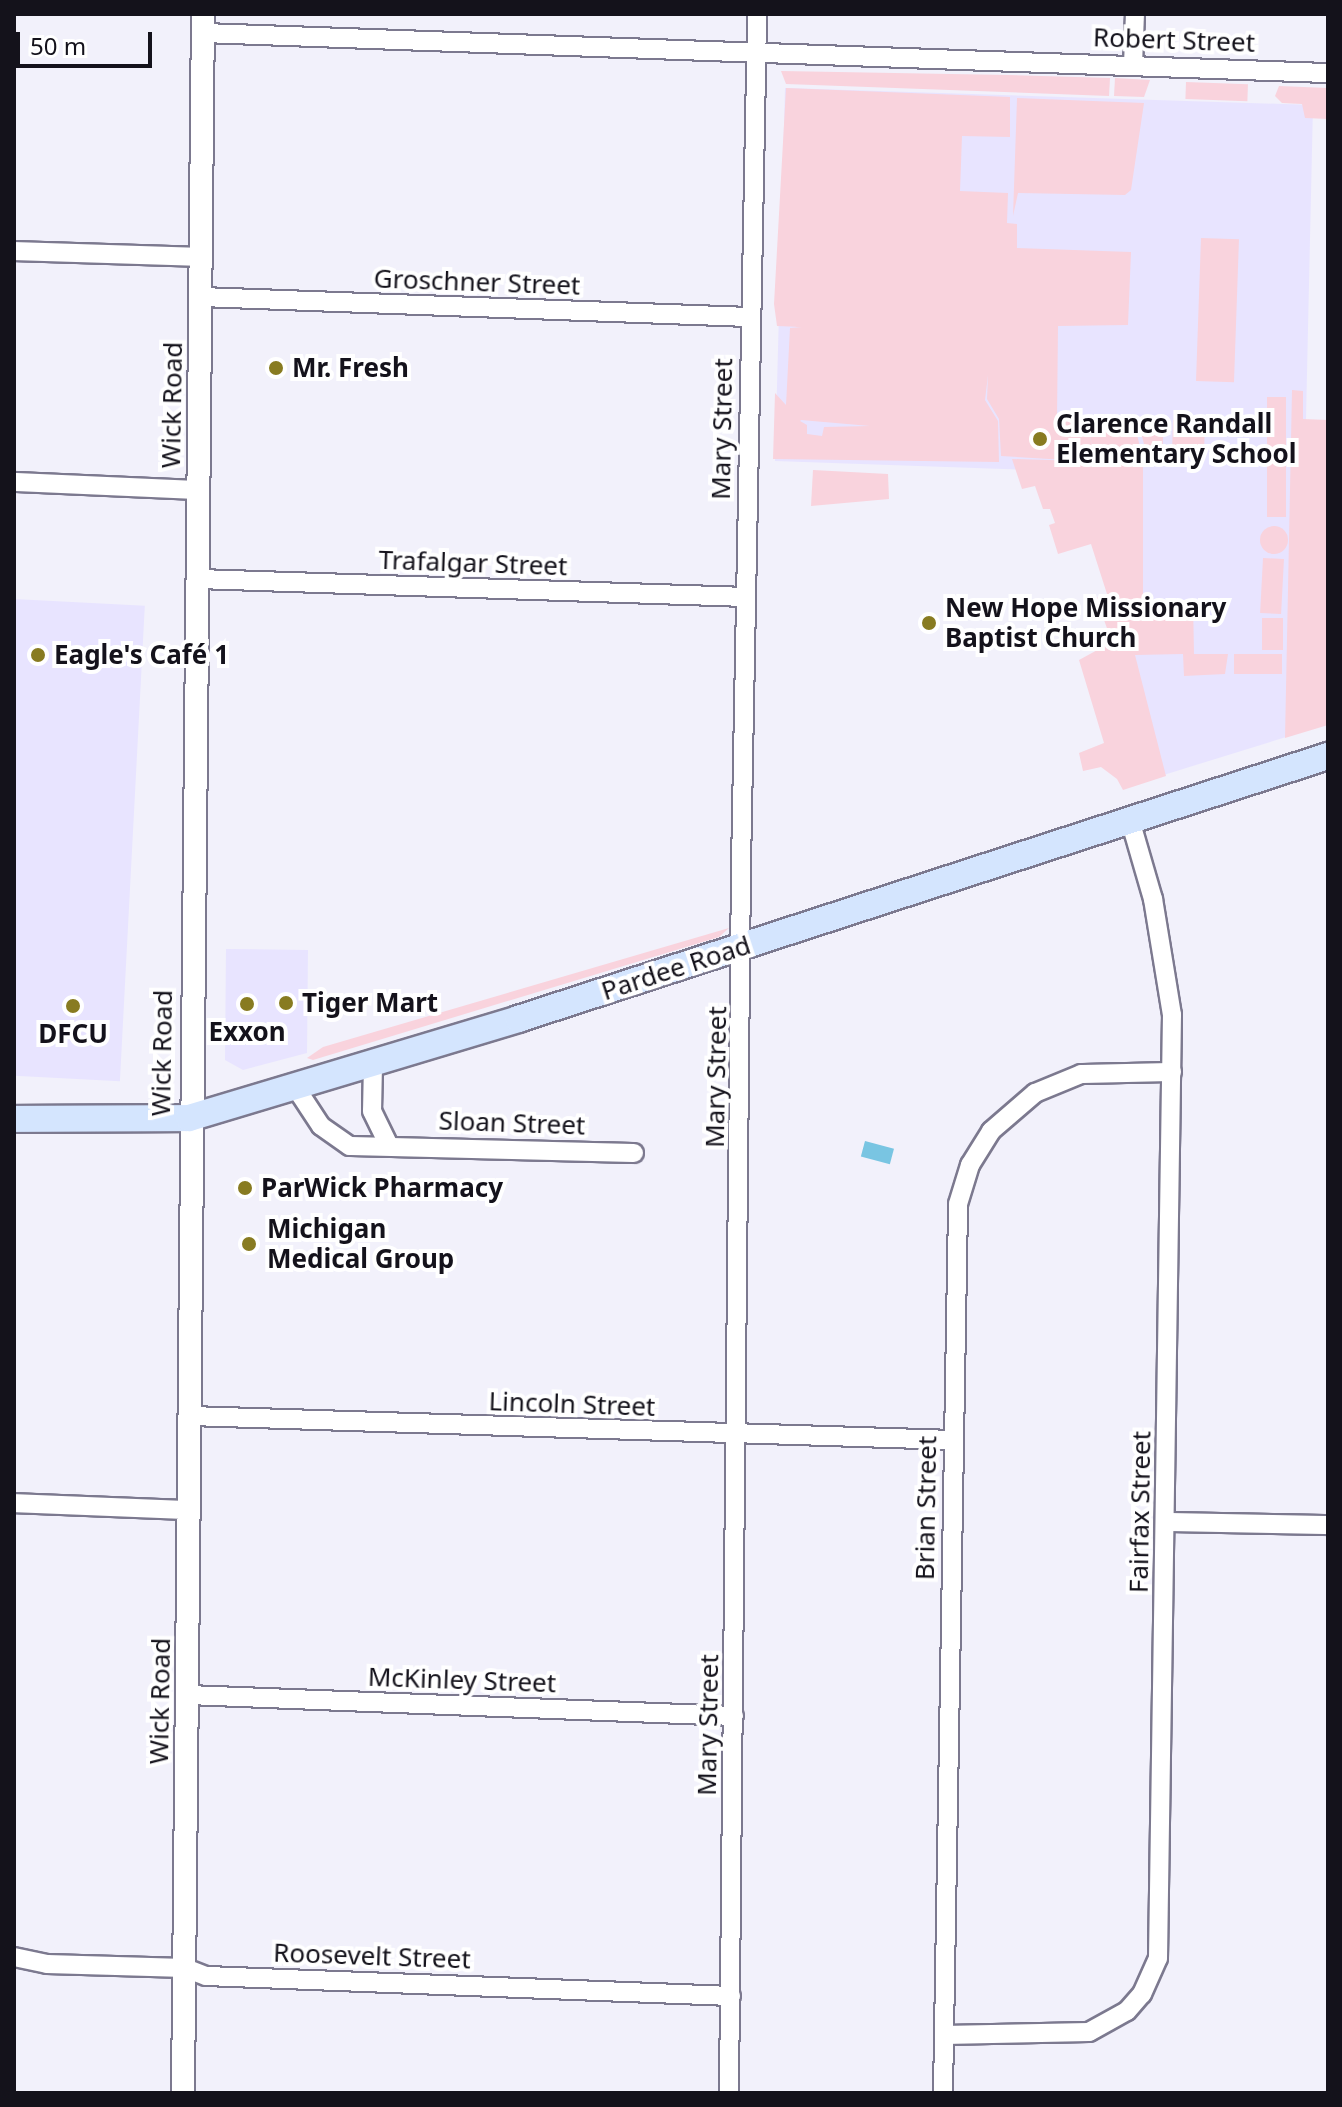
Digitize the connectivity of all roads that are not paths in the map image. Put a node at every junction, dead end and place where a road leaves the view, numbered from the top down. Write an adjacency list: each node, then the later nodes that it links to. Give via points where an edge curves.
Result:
1 (757, 14): 4 (street, Mary Street)
2 (1135, 14): 5 (street)
3 (203, 24): 4 (street, Robert Street); 8 (street, Wick Road)
4 (756, 55): 5 (street, Robert Street); 10 (street, Mary Street)
5 (1133, 65): 6 (street, Robert Street)
6 (1328, 73)
7 (14, 251): 8 (street)
8 (202, 257): 9 (street, Wick Road)
9 (201, 297): 10 (street, Groschner Street); 12 (street, Wick Road)
10 (750, 317): 14 (street, Mary Street)
11 (14, 482): 12 (street)
12 (199, 490): 13 (street, Wick Road)
13 (198, 579): 14 (street, Trafalgar Street); 21 (street, Wick Road)
14 (746, 597): 17 (street, Mary Street)
15 (1328, 756): 16 (main road, Pardee Road)
16 (1130, 820): 17 (main road, Pardee Road); 19 (street, Fairfax Street, via 1165,957)
17 (742, 947): 18 (main road, Pardee Road); 26 (street, Mary Street)
18 (373, 1064): 20 (main road, Pardee Road); 23 (street, via 372,1111)
19 (1172, 1072): 27 (street, Brian Street, via 1110,1071 1061,1080 1011,1110 978,1150 963,1181 955,1221); 30 (street, Fairfax Street)
20 (296, 1088): 21 (main road, Pardee Road); 23 (street, Sloan Street, via 321,1126 341,1142)
21 (189, 1118): 22 (main road, Pardee Road); 25 (street, Wick Road)
22 (14, 1119)
23 (389, 1146): 24 (street, Sloan Street)
24 (634, 1153)
25 (190, 1416): 26 (street, Lincoln Street); 29 (street, Wick Road)
26 (737, 1435): 27 (street, Lincoln Street); 33 (street, Mary Street)
27 (953, 1440): 37 (street, Brian Street)
28 (14, 1503): 29 (street)
29 (189, 1510): 32 (street, Wick Road)
30 (1166, 1522): 31 (street); 37 (street, Fairfax Street, via 1160,1943 1153,1975 1127,2011 1089,2032)
31 (1328, 1525)
32 (188, 1695): 33 (street, McKinley Street); 35 (street, Wick Road)
33 (734, 1716): 36 (street, Mary Street)
34 (14, 1957): 35 (street, Roosevelt Street, via 47,1964)
35 (185, 1968): 36 (street, Roosevelt Street, via 210,1976); 38 (street, Wick Road)
36 (731, 1996): 39 (street, Mary Street)
37 (944, 2035): 40 (street, Brian Street)
38 (183, 2093)
39 (729, 2093)
40 (943, 2093)

